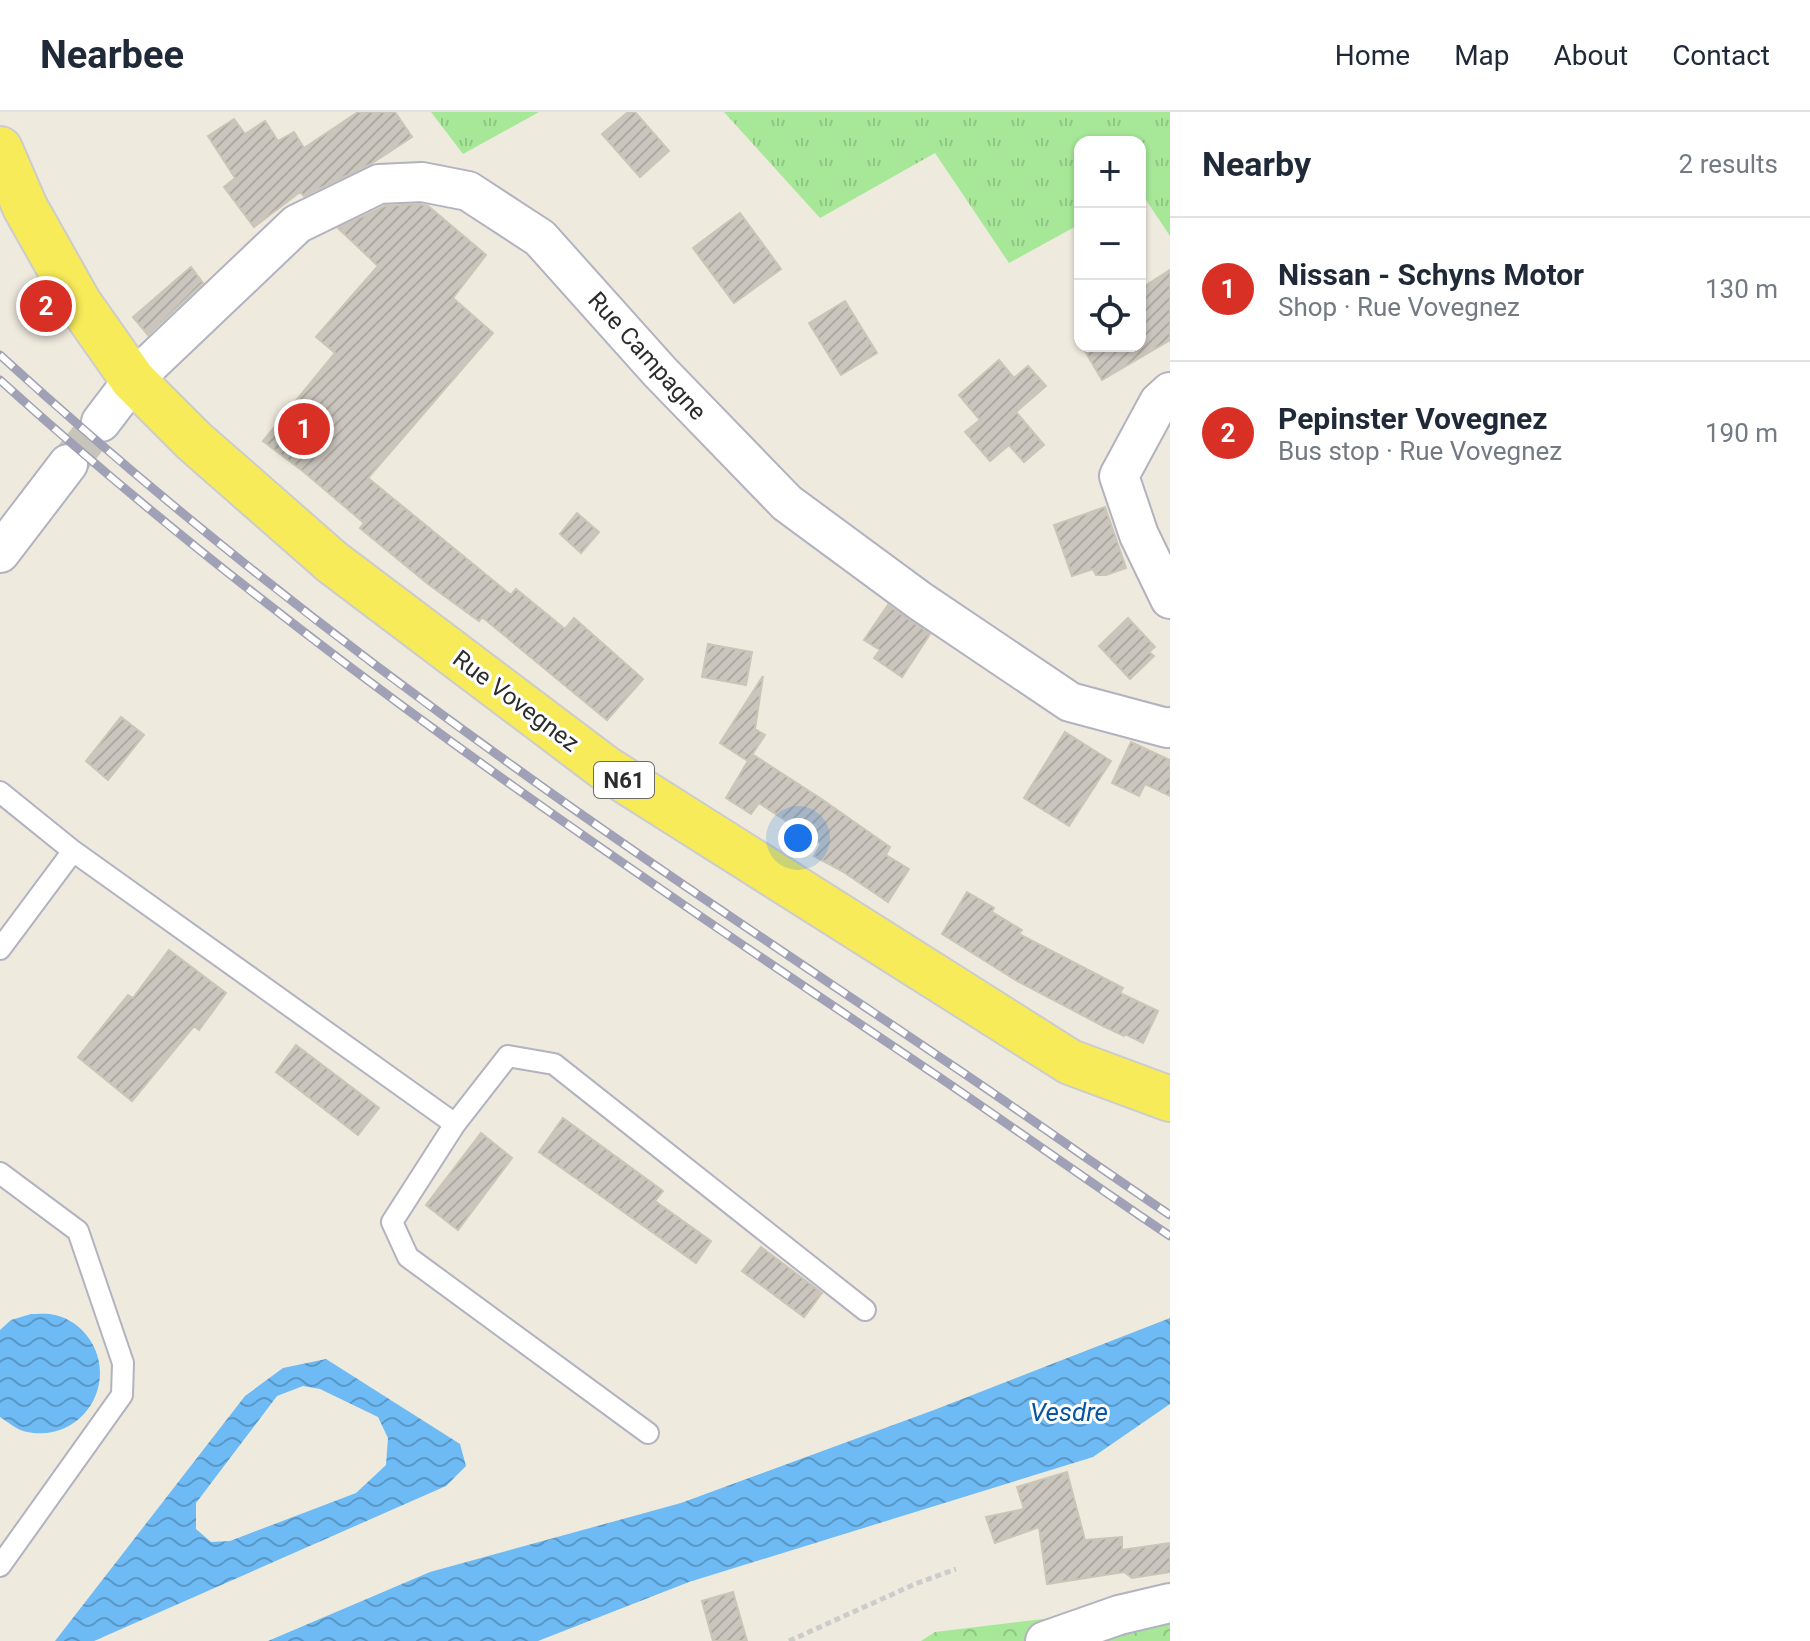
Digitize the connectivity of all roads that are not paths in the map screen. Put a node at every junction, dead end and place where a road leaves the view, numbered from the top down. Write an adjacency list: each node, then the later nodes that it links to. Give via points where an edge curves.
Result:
1 (0, 149): 2 (main road, Rue Vovegnez / N61, via 25,207 79,303)
2 (133, 380): 4 (street, Rue Campagne); 8 (street, Rue Campagne, via 297,224 379,184 422,182 468,191 540,238 787,503 1070,702); 12 (main road, Rue Vovegnez / N61, via 332,562 605,768 1070,1062)
3 (1170, 392): 7 (street, via 1159,402 1119,476 1139,535)
4 (101, 422)
5 (68, 464): 6 (street)
6 (0, 553)
7 (1169, 596)
8 (1170, 727)
9 (0, 792): 10 (lane)
10 (73, 851): 11 (lane); 13 (lane)
11 (0, 949)
12 (1170, 1099)
13 (455, 1124): 15 (lane, via 508,1056 554,1064); 16 (lane, via 392,1222 408,1257)
14 (0, 1173): 17 (lane, via 78,1231 123,1363 122,1395)
15 (865, 1310)
16 (648, 1433)
17 (0, 1566)
18 (1170, 1603): 19 (street)
19 (1045, 1641)

